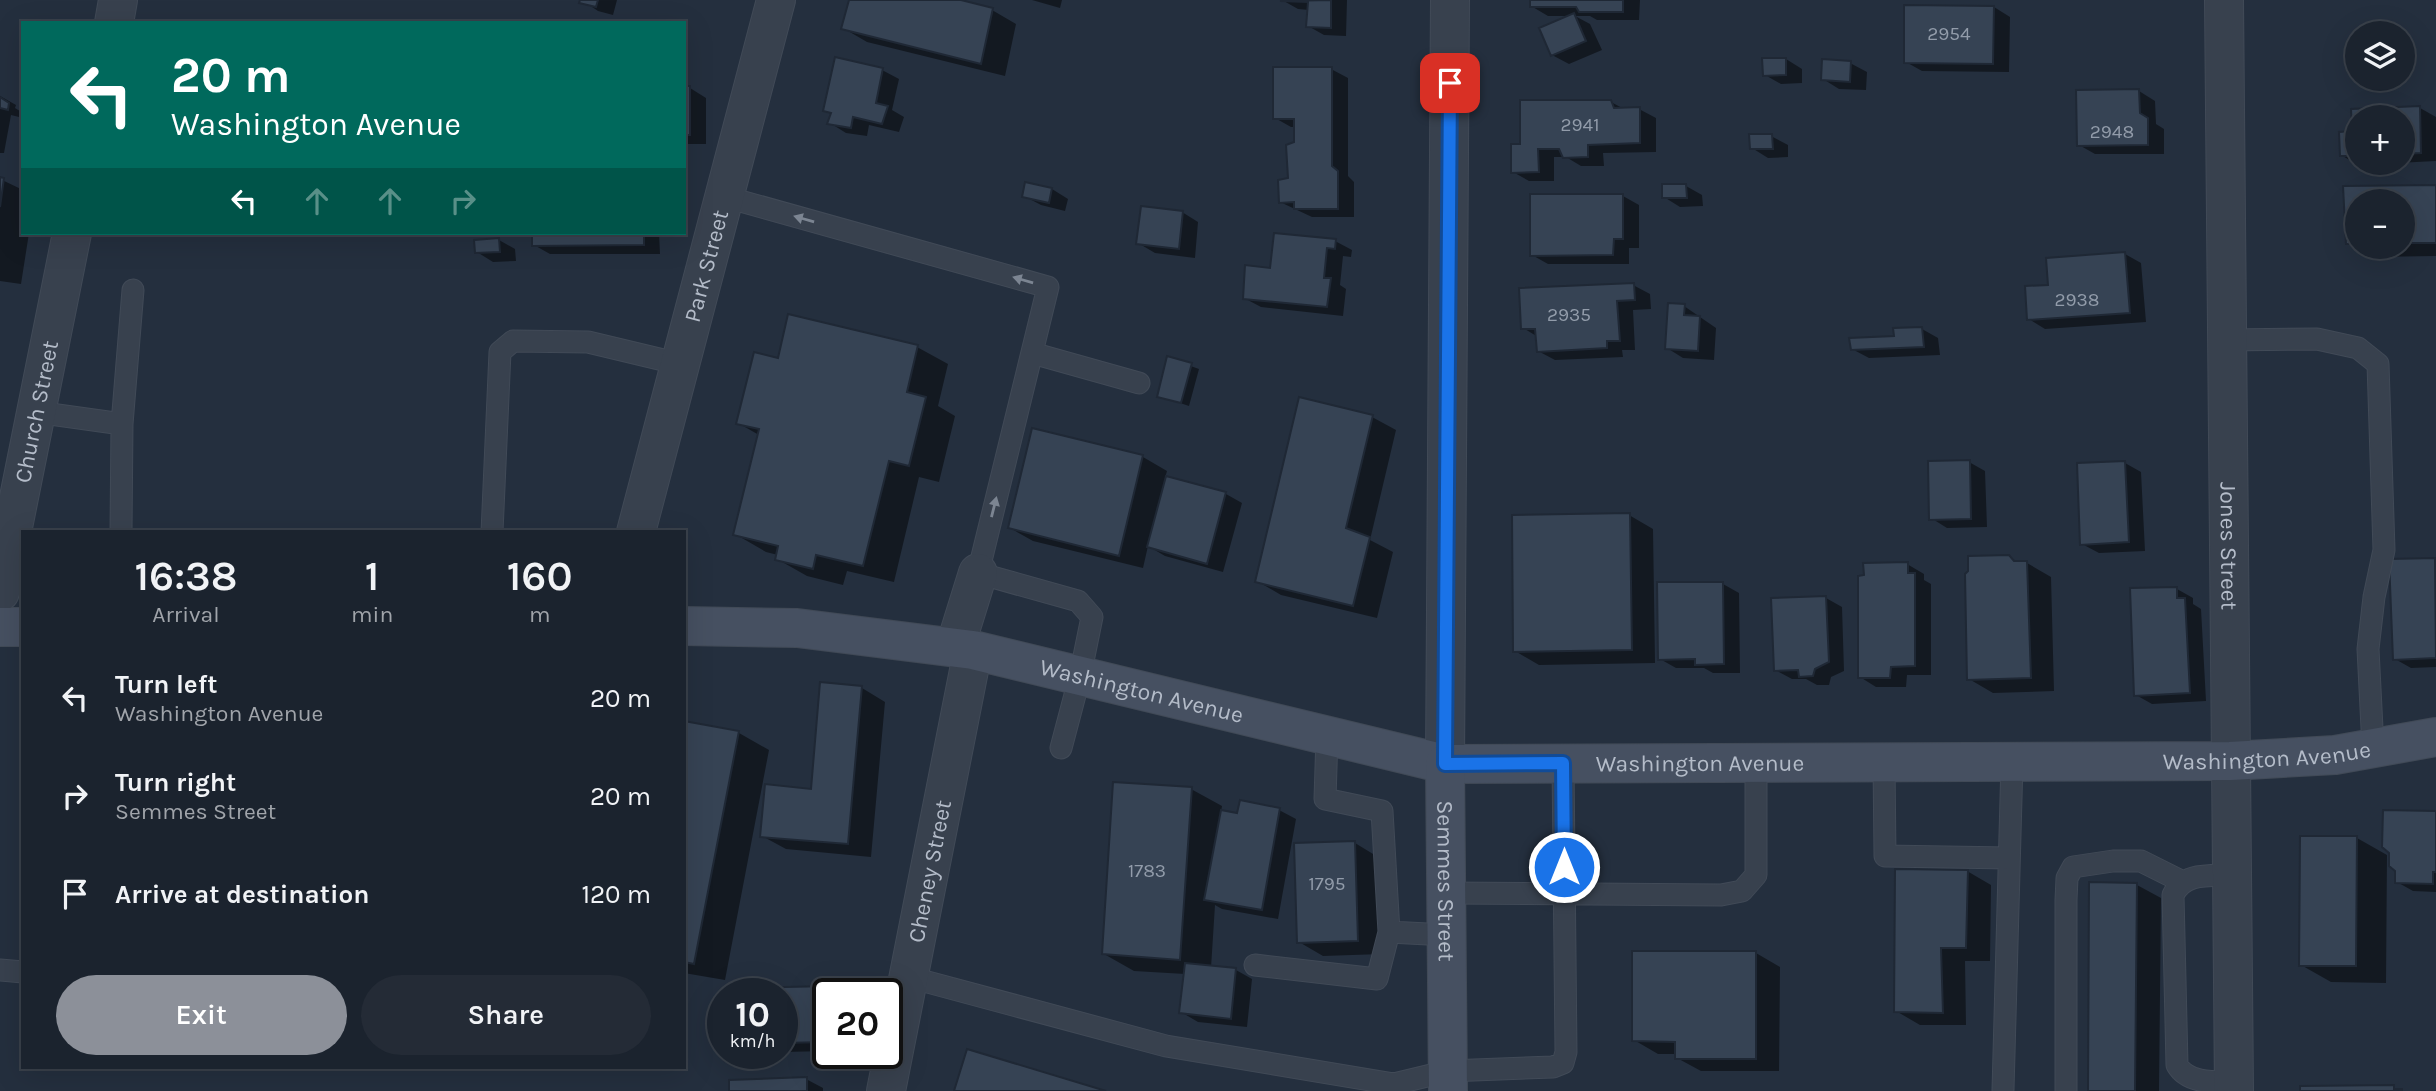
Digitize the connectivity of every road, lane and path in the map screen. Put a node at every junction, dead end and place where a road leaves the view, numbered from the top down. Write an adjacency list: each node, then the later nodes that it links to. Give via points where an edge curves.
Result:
1 (118, 0): 5 (street)
2 (776, 0): 6 (street, Park Street)
3 (1450, 0): 34 (street, Semmes Street)
4 (2224, 0): 9 (street, Jones Street)
5 (114, 21)
6 (726, 197): 10 (lane, one-way to 6, via 1048,287); 11 (street, Park Street)
7 (72, 235): 13 (street, Church Street)
8 (133, 290): 14 (lane)
9 (2226, 340): 28 (lane, via 2317,339 2358,348 2378,364 2384,550 2368,649); 29 (street, Jones Street)
10 (1031, 353): 12 (lane); 18 (lane, one-way to 10)
11 (680, 364): 16 (lane, via 588,342 513,341 500,352); 17 (street, Park Street)
12 (1139, 383)
13 (36, 412): 14 (lane); 19 (street, Church Street)
14 (122, 424): 15 (lane)
15 (121, 530)
16 (492, 530)
17 (637, 530)
18 (978, 573): 23 (street, Cheney Street); 24 (lane, via 1079,601 1092,617)
19 (0, 592)
20 (686, 626): 23 (street, Washington Avenue, via 797,628)
21 (0, 627): 22 (street)
22 (21, 627)
23 (964, 649): 24 (street, Washington Avenue); 45 (street, Cheney Street)
24 (1080, 676): 25 (street, Washington Avenue); 27 (lane)
25 (1327, 736): 34 (street, Washington Avenue); 40 (lane, via 1325,799 1382,811)
26 (2436, 737): 28 (street, Washington Avenue)
27 (1061, 748)
28 (2373, 748): 29 (street, Washington Avenue, via 2335,755)
29 (2230, 761): 32 (street, Washington Avenue); 36 (street, Jones Street)
30 (1756, 762): 31 (street, Washington Avenue); 33 (street, Washington Avenue); 39 (lane, via 1756,875 1742,891 1721,895)
31 (1884, 762): 32 (street, Washington Avenue); 35 (lane, via 1885,856)
32 (2012, 762): 35 (lane)
33 (1563, 763): 34 (street, Washington Avenue); 39 (lane)
34 (1445, 764): 38 (street, Semmes Street)
35 (2009, 858): 48 (lane)
36 (2231, 875): 37 (lane); 47 (street, Jones Street)
37 (2181, 881): 47 (lane, via 2173,894 2177,1065 2186,1076); 50 (lane, via 2141,861 2086,865 2069,872)
38 (1446, 893): 39 (lane); 41 (street, Semmes Street)
39 (1564, 894): 46 (lane, via 1563,1063)
40 (1390, 932): 41 (lane); 42 (lane, via 1377,979)
41 (1447, 935): 46 (street, Semmes Street)
42 (1255, 965)
43 (0, 970): 44 (lane)
44 (21, 972)
45 (909, 976): 46 (lane, via 1166,1046 1394,1084); 49 (street, Cheney Street)
46 (1448, 1081)
47 (2234, 1087)
48 (2003, 1090)
49 (886, 1091)
50 (2066, 1091)

